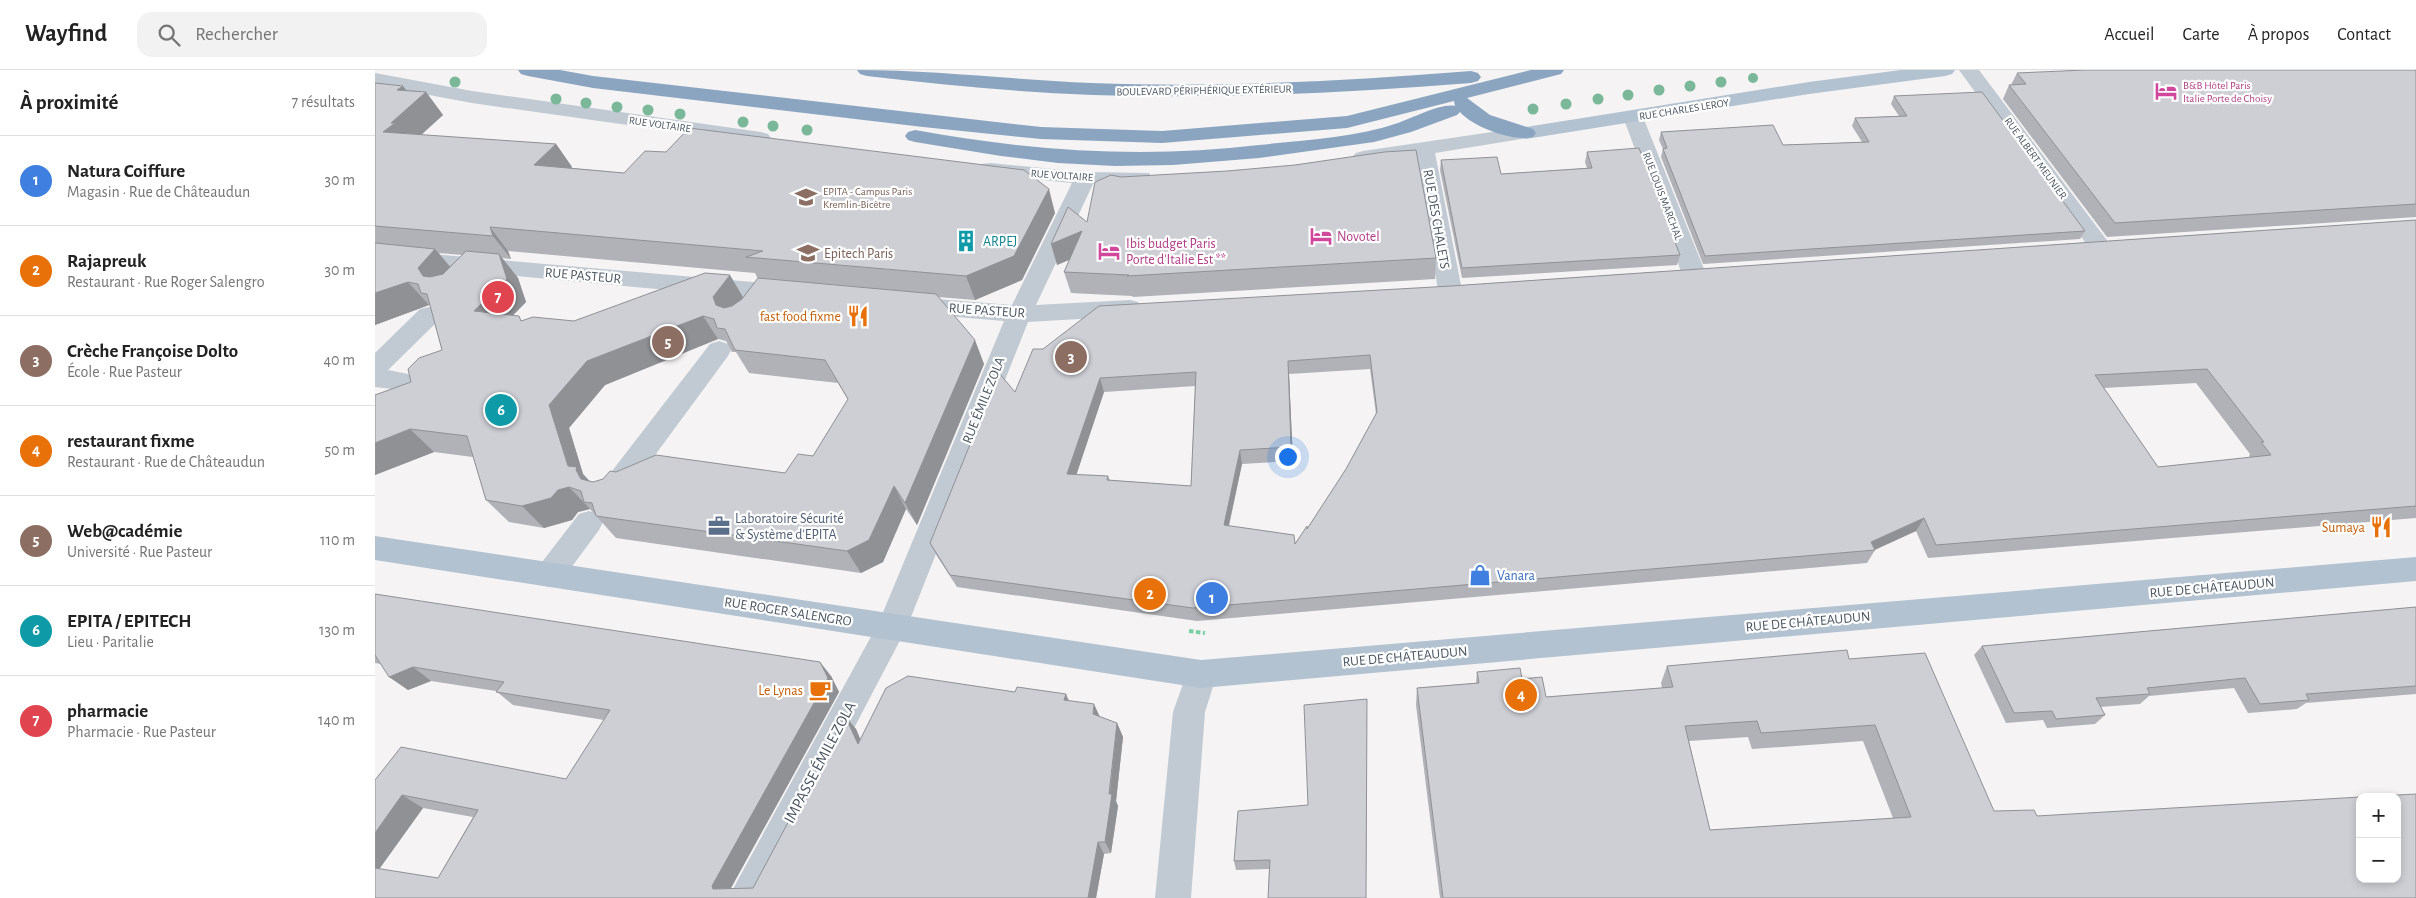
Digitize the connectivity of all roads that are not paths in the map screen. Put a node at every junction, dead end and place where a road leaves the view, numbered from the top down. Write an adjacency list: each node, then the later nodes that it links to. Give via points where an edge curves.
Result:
1 (529, 70): 6 (highway, via 593,82 923,121 1041,133 1162,137 1347,122)
2 (641, 70): 10 (highway, via 965,146 1105,159 1188,158 1374,136 1432,118)
3 (867, 70): 5 (highway, BOULEVARD PÉRIPHÉRIQUE EXTÉRIEUR, via 1031,86 1175,92 1335,87)
4 (1481, 70): 10 (highway)
5 (1541, 70)
6 (1553, 70)
7 (1945, 70): 11 (main road, RUE CHARLES LEROY)
8 (1969, 70): 19 (street, RUE ALBERT MEUNIER, via 2111,248)
9 (375, 79): 13 (street, RUE VOLTAIRE, via 472,98)
10 (1463, 103): 12 (highway, via 1467,109 1493,124)
11 (1633, 117): 12 (main road, RUE CHARLES LEROY); 22 (street, RUE LOUIS MARCHAL)
12 (1526, 133): 14 (street, RUE CHARLES LEROY)
13 (777, 140)
14 (1424, 148): 16 (street); 24 (street, RUE DES CHALETS)
15 (971, 167): 17 (street, RUE VOLTAIRE)
16 (1234, 174)
17 (1085, 178): 18 (street, RUE VOLTAIRE); 30 (street, RUE ÉMILE ZOLA)
18 (1196, 178)
19 (2071, 250)
20 (375, 256): 21 (street, RUE PASTEUR)
21 (479, 265): 23 (street); 25 (street, RUE PASTEUR)
22 (1694, 274)
23 (459, 285)
24 (1450, 290)
25 (764, 291): 26 (street, RUE PASTEUR); 29 (street)
26 (807, 295)
27 (885, 302): 30 (street, RUE PASTEUR)
28 (1152, 307): 30 (street, RUE PASTEUR)
29 (746, 314)
30 (1019, 314): 41 (street, RUE ÉMILE ZOLA)
31 (429, 315): 33 (street)
32 (719, 350): 36 (street)
33 (375, 368)
34 (375, 378): 35 (street)
35 (409, 382)
36 (612, 492)
37 (589, 522): 40 (street)
38 (375, 548): 40 (main road, RUE ROGER SALENGRO)
39 (2416, 569): 42 (main road, RUE DE CHÂTEAUDUN)
40 (549, 575): 41 (main road, RUE ROGER SALENGRO)
41 (892, 627): 42 (main road, RUE ROGER SALENGRO); 43 (street, IMPASSE ÉMILE ZOLA)
42 (1201, 674): 44 (street, via 1189,712)
43 (746, 898)
44 (1173, 898)

